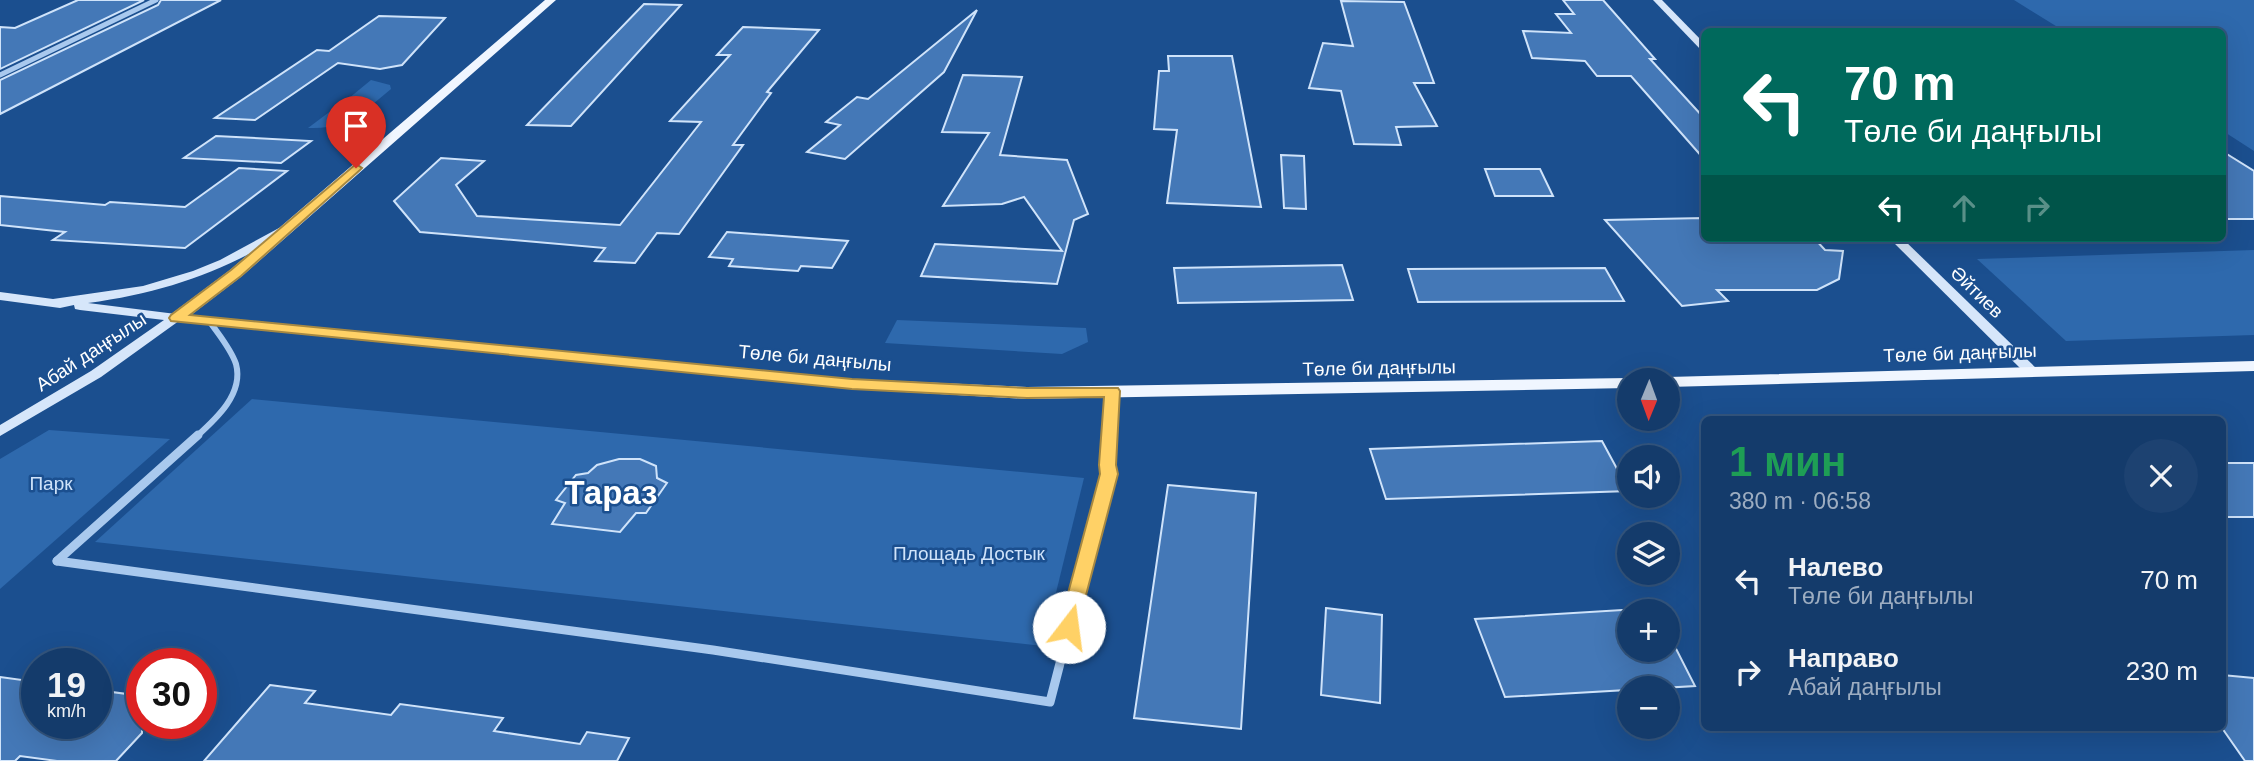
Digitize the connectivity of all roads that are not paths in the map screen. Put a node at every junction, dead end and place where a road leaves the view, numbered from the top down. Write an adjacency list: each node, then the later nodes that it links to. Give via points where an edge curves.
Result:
1 (156, 0): 5 (street)
2 (551, 0): 6 (main road, Абай даңғылы)
3 (1657, 0): 4 (street)
4 (1701, 45)
5 (0, 75)
6 (295, 221): 9 (street, via 254,247 182,281 115,297); 10 (main road, Абай даңғылы)
7 (1899, 242): 13 (street, Әйтиев)
8 (0, 296): 9 (street, Төле би даңғылы)
9 (53, 303): 10 (street, Төле би даңғылы)
10 (176, 318): 11 (main road, Төле би даңғылы); 17 (street, Абай даңғылы, via 96,374)
11 (210, 322): 16 (main road, Төле би даңғылы, via 852,384 1027,393); 16 (street, via 239,363 237,386 223,413 57,561 713,650 1050,702 1109,474)
12 (2254, 366): 13 (main road, Төле би даңғылы)
13 (2032, 372): 14 (main road, Төле би даңғылы)
14 (1680, 382)
15 (1617, 383): 16 (main road, Төле би даңғылы)
16 (1112, 391)
17 (0, 431)

